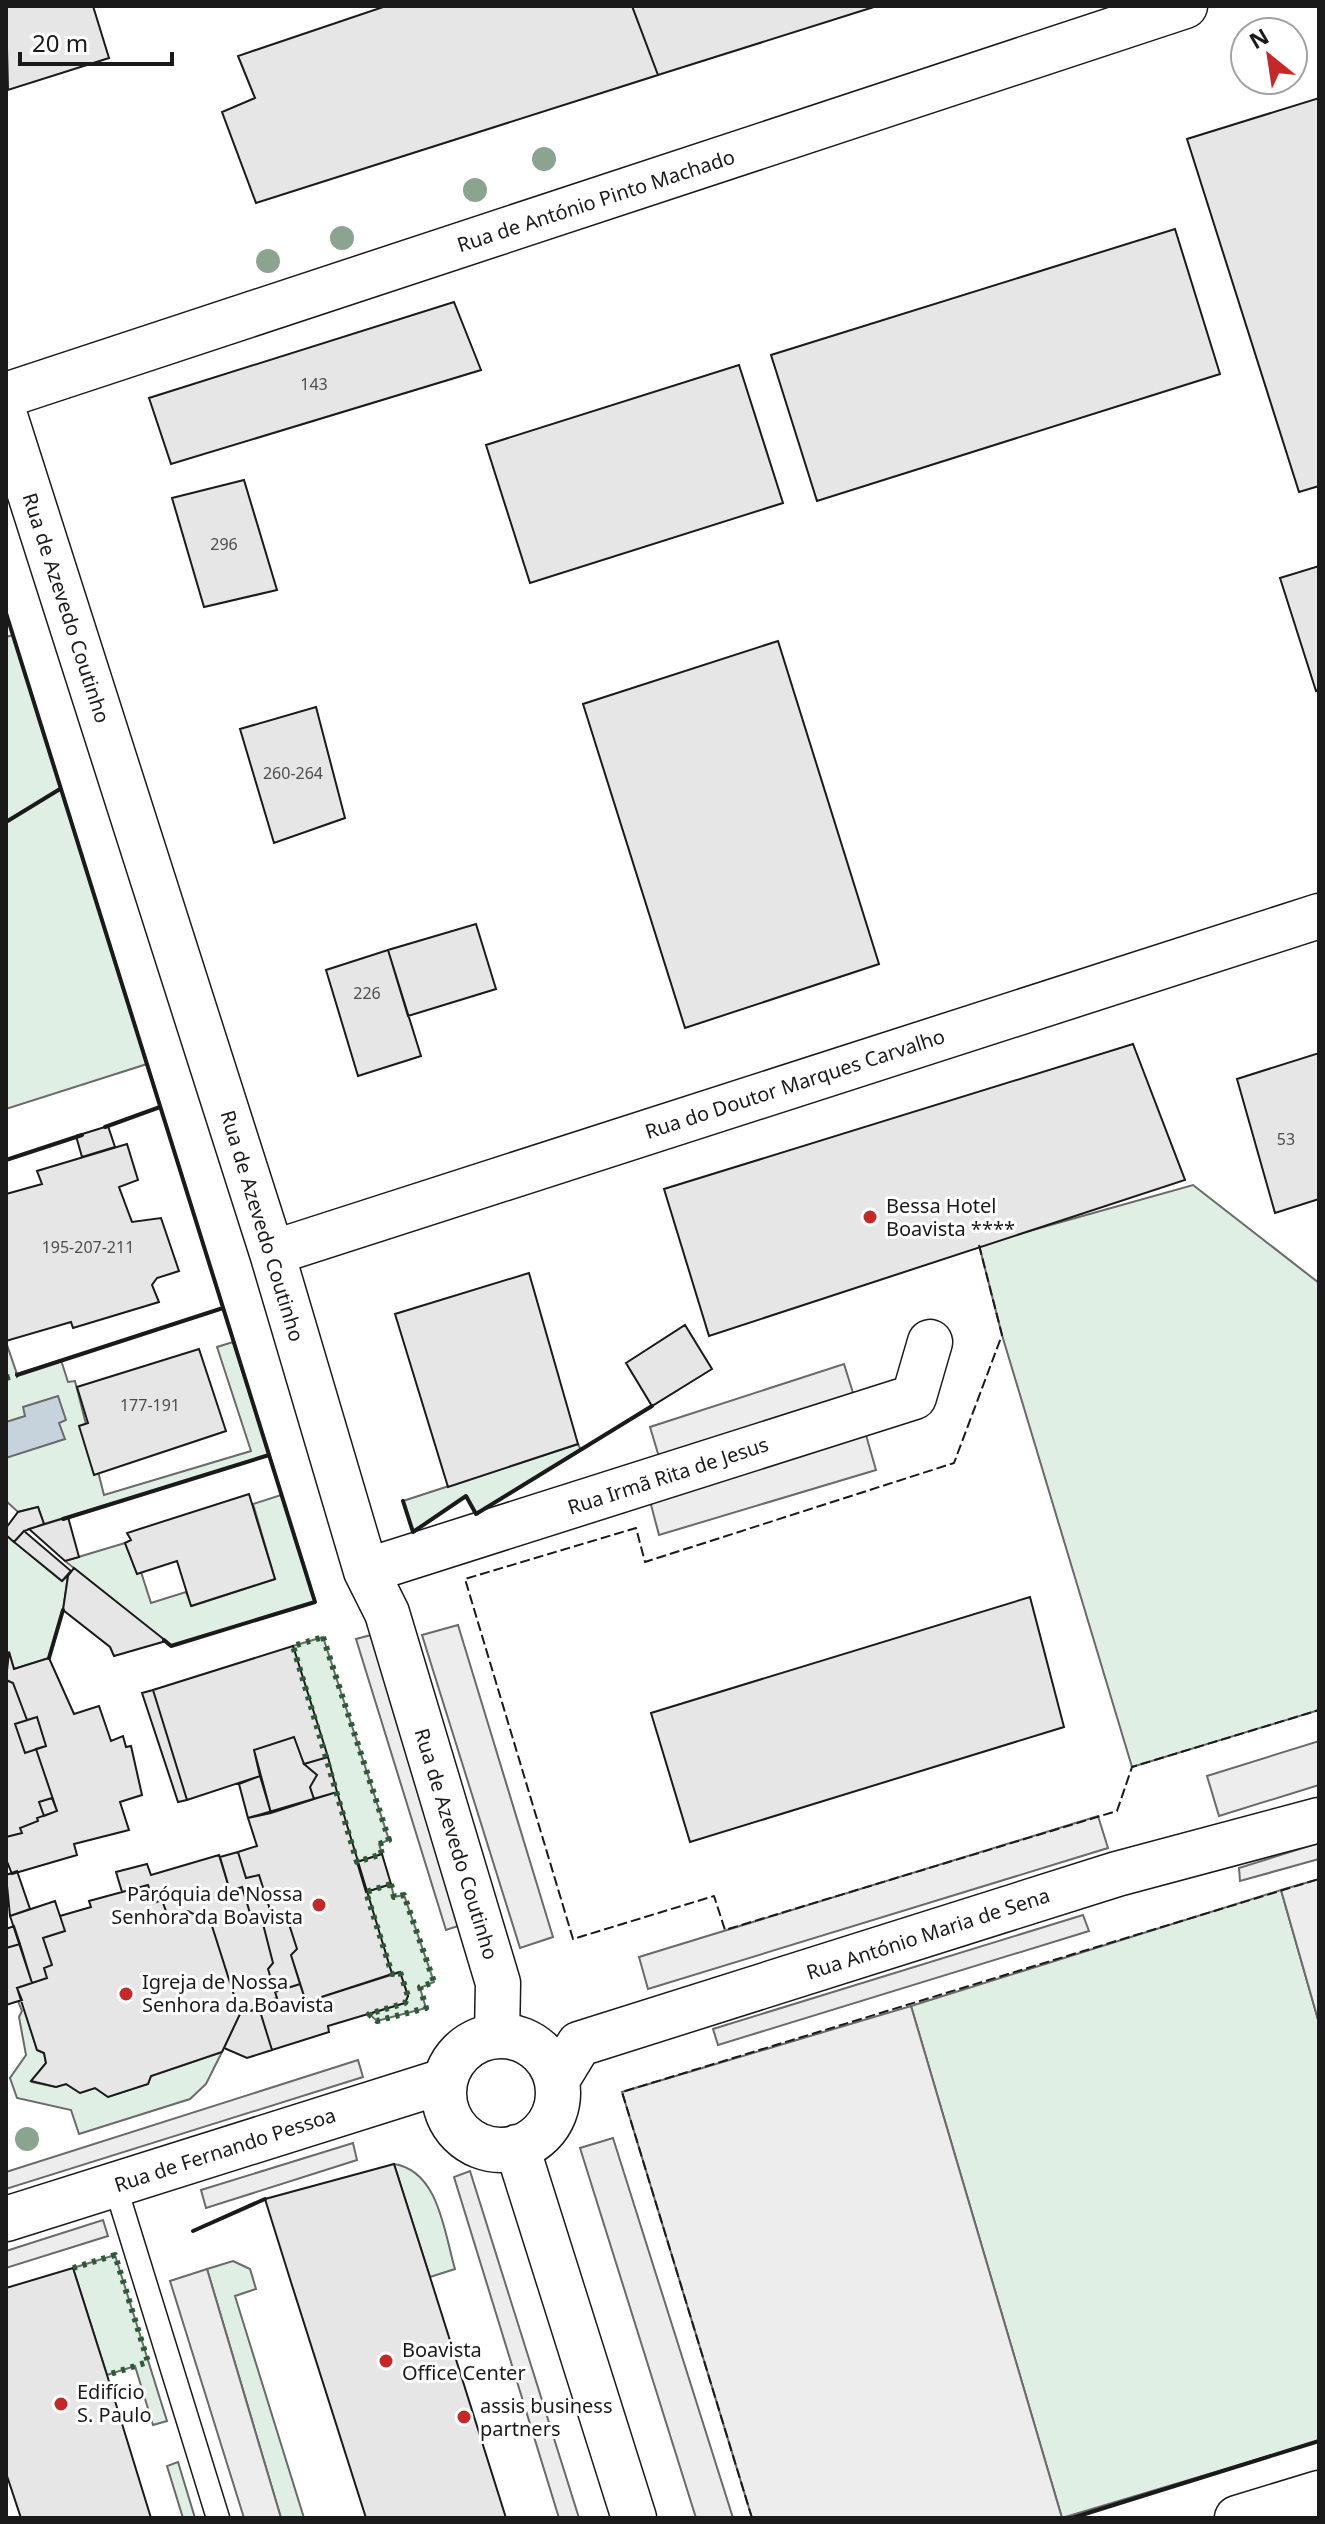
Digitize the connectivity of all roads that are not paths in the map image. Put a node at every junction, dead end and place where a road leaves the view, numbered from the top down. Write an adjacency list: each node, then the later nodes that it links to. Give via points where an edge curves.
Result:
1 (1185, 6): 2 (street, Rua de António Pinto Machado)
2 (6, 395)
3 (6, 419): 5 (street, Rua de Azevedo Coutinho)
4 (1319, 916): 5 (street, Rua do Doutor Marques Carvalho)
5 (272, 1253): 7 (street, Rua de Azevedo Coutinho)
6 (930, 1342): 7 (street, Rua Irmã Rita de Jesus, via 914,1397)
7 (366, 1571): 9 (street, Rua de Azevedo Coutinho, via 387,1613 498,1983)
8 (1319, 1820): 10 (street, Rua António Maria de Sena, via 1117,1874 579,2044)
9 (497, 2036): 10 (street, via 522,2039 538,2049); 11 (street, via 467,2046)
10 (557, 2080): 12 (street, via 553,2117 543,2133)
11 (444, 2081): 12 (street, via 447,2114 457,2130 490,2150); 13 (street, Rua de Fernando Pessoa)
12 (517, 2147): 17 (street)
13 (115, 2185): 14 (street, Rua de Fernando Pessoa); 16 (lane)
14 (6, 2219)
15 (1319, 2493): 18 (street)
16 (218, 2518)
17 (634, 2518)
18 (1237, 2518)

